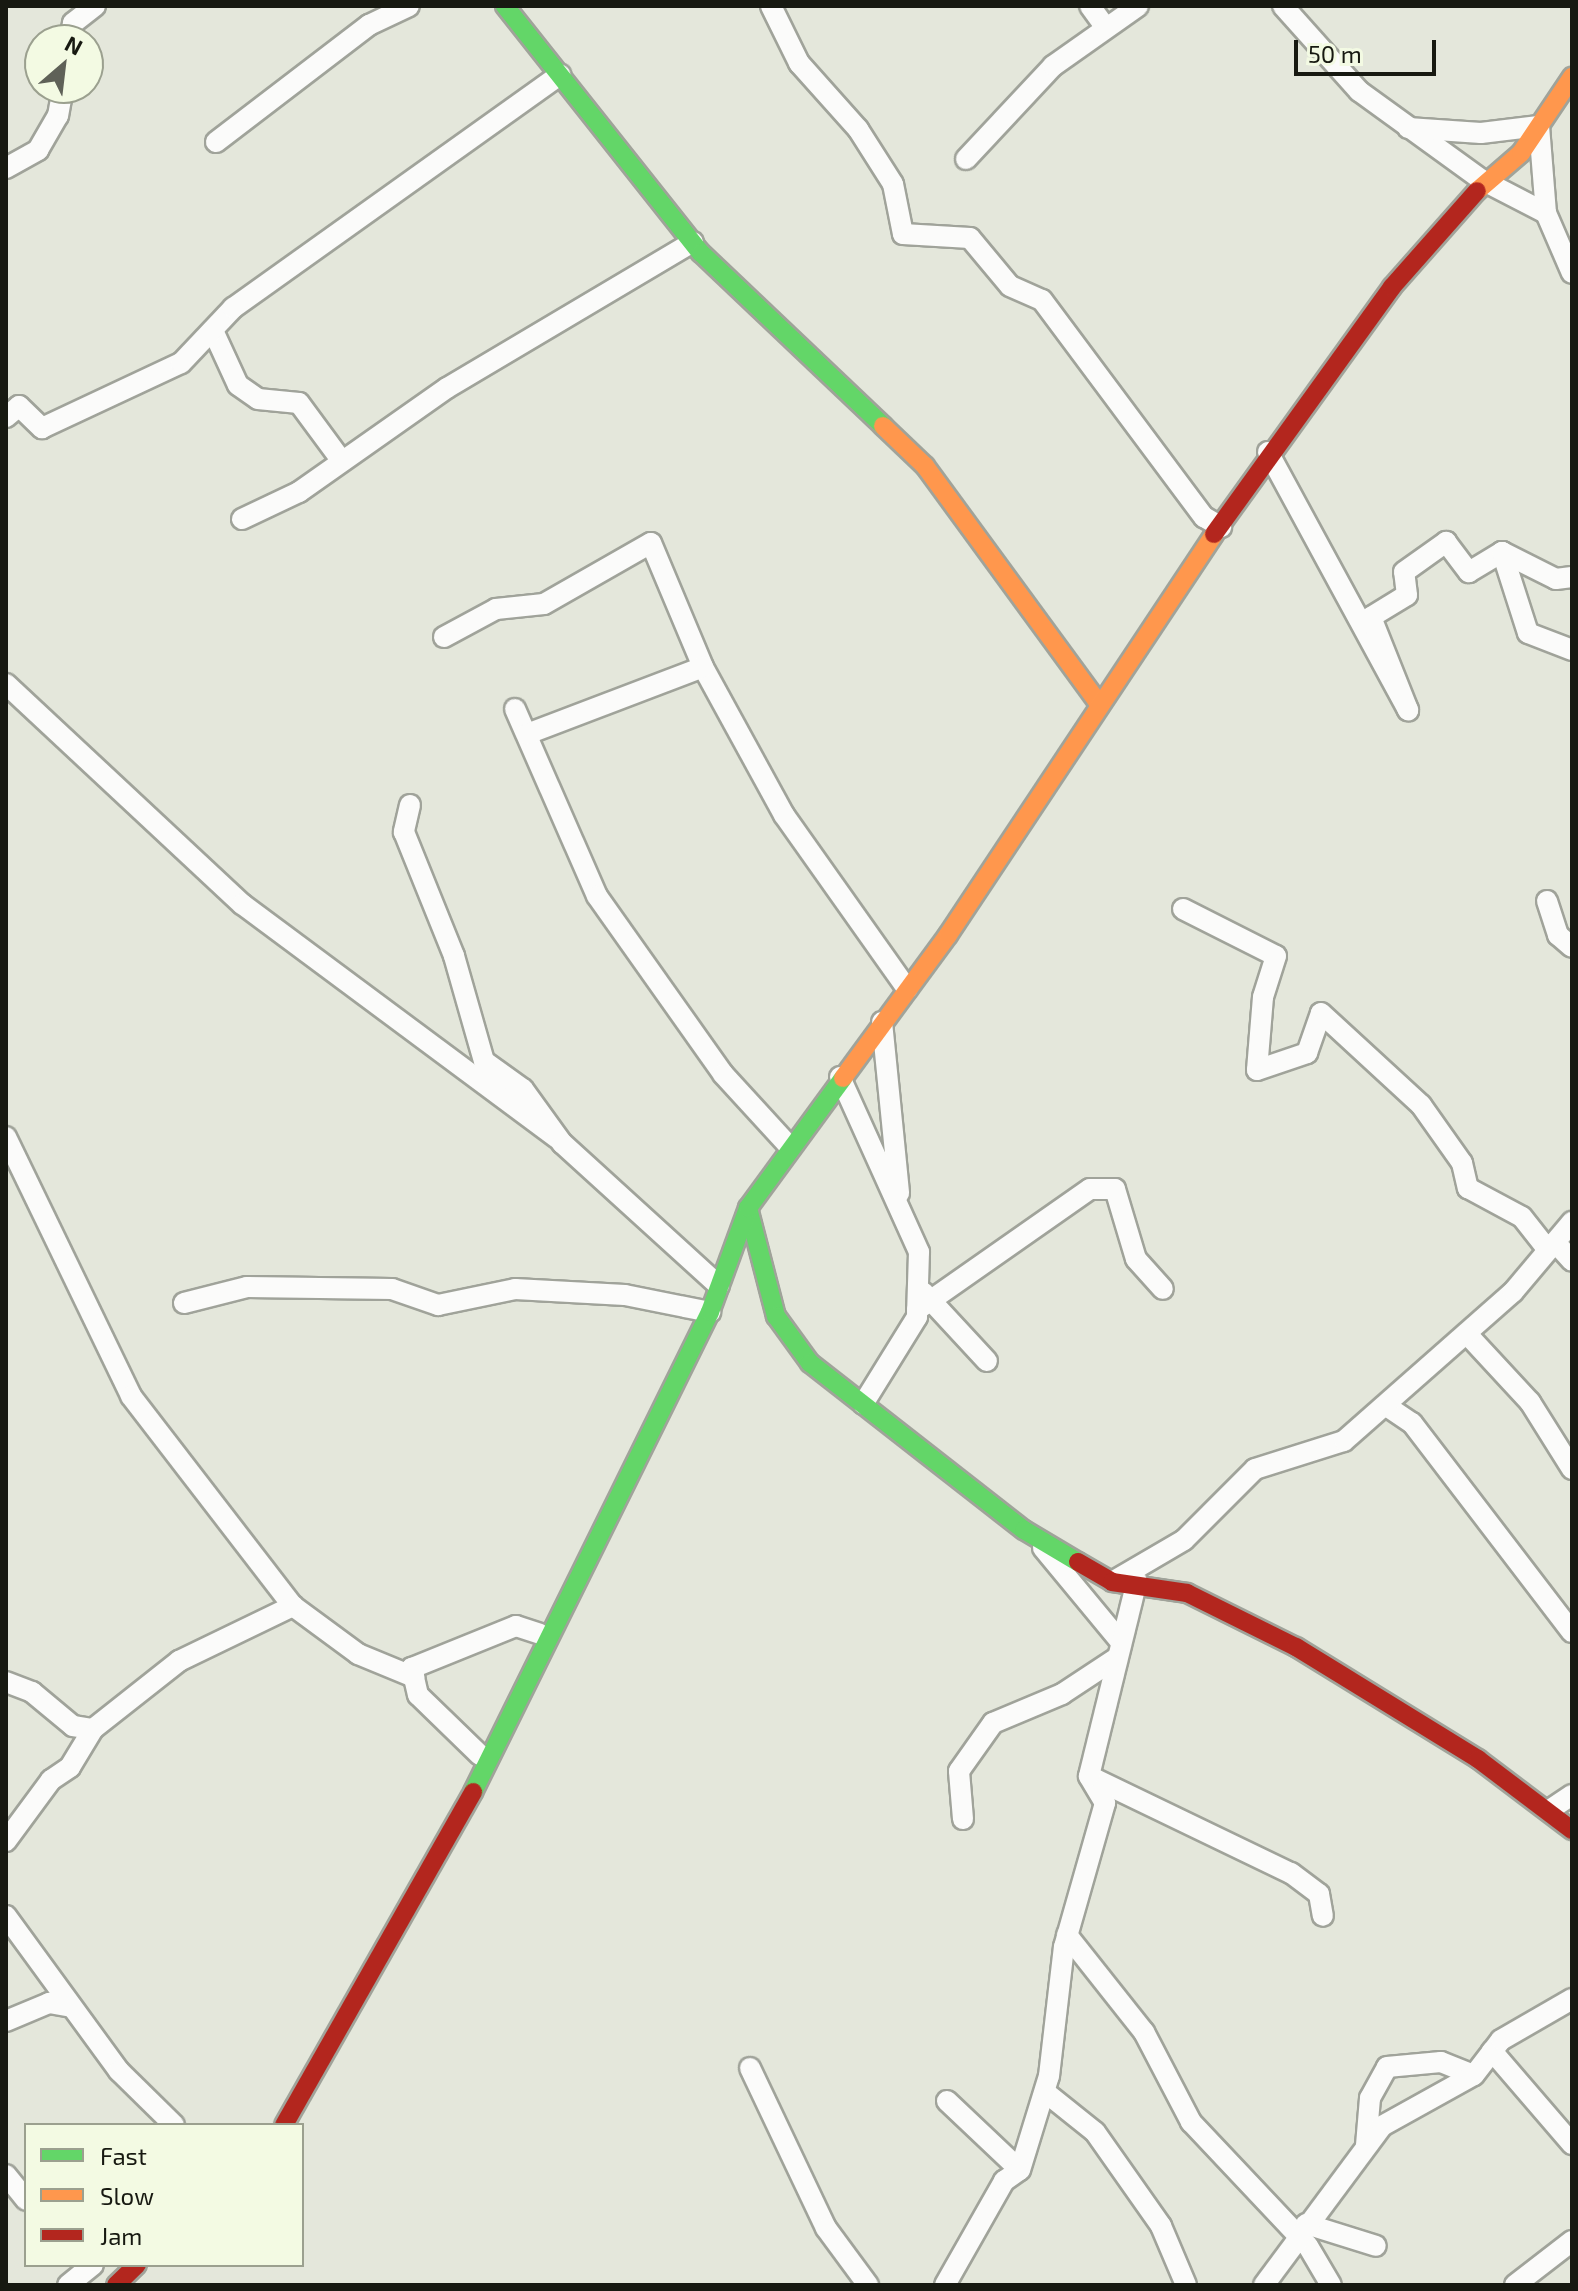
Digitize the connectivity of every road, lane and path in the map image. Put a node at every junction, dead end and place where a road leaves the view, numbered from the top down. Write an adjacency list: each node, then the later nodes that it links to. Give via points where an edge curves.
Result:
1 (95, 6): 8 (street)
2 (409, 6): 15 (street, via 369,25)
3 (505, 6): 10 (street)
4 (771, 6): 27 (street, via 799,63 858,129 893,184 903,234 970,238 1010,286 1042,300 1204,517)
5 (1090, 6): 9 (street)
6 (1138, 6): 9 (street)
7 (1283, 6): 14 (street, via 1348,81)
8 (70, 23)
9 (1106, 28): 16 (street, via 1053,66)
10 (560, 75): 20 (street); 22 (street, via 233,308)
11 (1572, 77): 13 (street)
12 (60, 104): 17 (street, via 38,150)
13 (1539, 126): 14 (street, via 1481,133); 18 (street, via 1521,153); 19 (street)
14 (1408, 128): 18 (street)
15 (216, 142)
16 (966, 159)
17 (6, 168)
18 (1482, 180): 19 (street); 24 (street, via 1473,200 1392,287)
19 (1546, 213): 21 (street)
20 (693, 242): 25 (street); 34 (street, via 925,466)
21 (1572, 273)
22 (215, 335): 23 (street, via 181,363 42,428 19,406); 25 (street, via 238,385 258,399 299,403)
23 (6, 417)
24 (1268, 452): 27 (street); 28 (street, via 1408,710 1371,617 1407,595 1404,572 1446,542 1469,572)
25 (341, 460): 26 (street, via 299,492)
26 (242, 519)
27 (1221, 527): 34 (street)
28 (1502, 552): 29 (street, via 1556,579); 31 (street, via 1528,633)
29 (1572, 577)
30 (444, 637): 32 (street, via 496,609 544,604 651,543)
31 (1572, 650)
32 (703, 667): 36 (street); 41 (street, via 784,815)
33 (6, 684): 45 (street, via 242,904)
34 (1099, 704): 41 (street)
35 (515, 709): 36 (street)
36 (527, 734): 46 (street, via 597,896 723,1074)
37 (410, 805): 45 (street, via 404,832 454,956 484,1061 523,1089)
38 (1547, 901): 40 (street, via 1558,935)
39 (1183, 909): 50 (street, via 1276,956 1263,997 1257,1070 1307,1053 1321,1013 1421,1105 1462,1163 1468,1188 1522,1217)
40 (1572, 947)
41 (907, 989): 42 (street)
42 (882, 1022): 43 (street); 48 (street)
43 (840, 1077): 46 (street); 48 (street)
44 (6, 1137): 65 (street, via 131,1396)
45 (557, 1138): 52 (street)
46 (789, 1146): 47 (street)
47 (748, 1208): 52 (street); 59 (street, via 764,1283 789,1338)
48 (900, 1212): 54 (street, via 919,1252)
49 (1572, 1222): 50 (street)
50 (1552, 1246): 51 (street); 57 (street)
51 (1572, 1261)
52 (719, 1286): 56 (street)
53 (1163, 1289): 54 (street, via 1136,1259 1115,1189 1090,1189)
54 (922, 1299): 58 (street); 59 (street)
55 (184, 1303): 56 (street, via 261,1287 392,1289 438,1305 515,1289 625,1295)
56 (710, 1312): 91 (street, via 488,1765)
57 (1467, 1334): 60 (street); 61 (street, via 1530,1402)
58 (987, 1361)
59 (863, 1404): 62 (street)
60 (1388, 1407): 64 (street, via 1344,1441 1255,1469 1184,1540); 66 (street, via 1412,1423)
61 (1572, 1469)
62 (1032, 1535): 64 (street); 68 (street)
63 (1137, 1581): 64 (street); 68 (street); 75 (street, via 1187,1593 1296,1647)
64 (1112, 1582)
65 (293, 1606): 69 (street, via 358,1654); 71 (street, via 179,1661)
66 (1572, 1632)
67 (540, 1634): 69 (street, via 516,1626 475,1638 444,1659 412,1668)
68 (1118, 1650): 73 (street); 76 (street, via 1062,1694 993,1723 959,1771)
69 (414, 1677): 72 (street, via 418,1695)
70 (6, 1682): 71 (street, via 32,1692 73,1726)
71 (93, 1729): 78 (street, via 70,1767 51,1780)
72 (480, 1755)
73 (1089, 1776): 80 (street, via 1291,1873 1319,1894); 81 (street, via 1105,1803)
74 (1572, 1795): 75 (street)
75 (1551, 1809): 77 (street)
76 (963, 1819)
77 (1572, 1830)
78 (6, 1841)
79 (6, 1916): 83 (street)
80 (1323, 1916)
81 (1067, 1935): 88 (street); 97 (street, via 1144,2032 1191,2122)
82 (1572, 1999): 85 (street)
83 (72, 2007): 84 (street, via 49,2003); 90 (street, via 119,2071)
84 (6, 2021)
85 (1492, 2051): 87 (street); 92 (street)
86 (750, 2068): 102 (street, via 826,2228)
87 (1474, 2075): 93 (street, via 1426,2096 1382,2126); 93 (street, via 1441,2062 1387,2067 1370,2098)
88 (1045, 2092): 94 (street); 104 (street, via 1095,2132 1161,2226)
89 (947, 2101): 94 (street)
90 (172, 2123)
91 (285, 2123)
92 (1572, 2144)
93 (1366, 2147): 97 (street)
94 (1020, 2170): 103 (street, via 1004,2181)
95 (6, 2175): 96 (street)
96 (24, 2198)
97 (1301, 2229): 99 (street); 105 (street); 106 (street)
98 (1572, 2241): 107 (street)
99 (1376, 2246)
100 (135, 2267): 101 (street)
101 (116, 2285)
102 (868, 2285)
103 (945, 2285)
104 (1186, 2285)
105 (1264, 2285)
106 (1331, 2285)
107 (1516, 2285)

